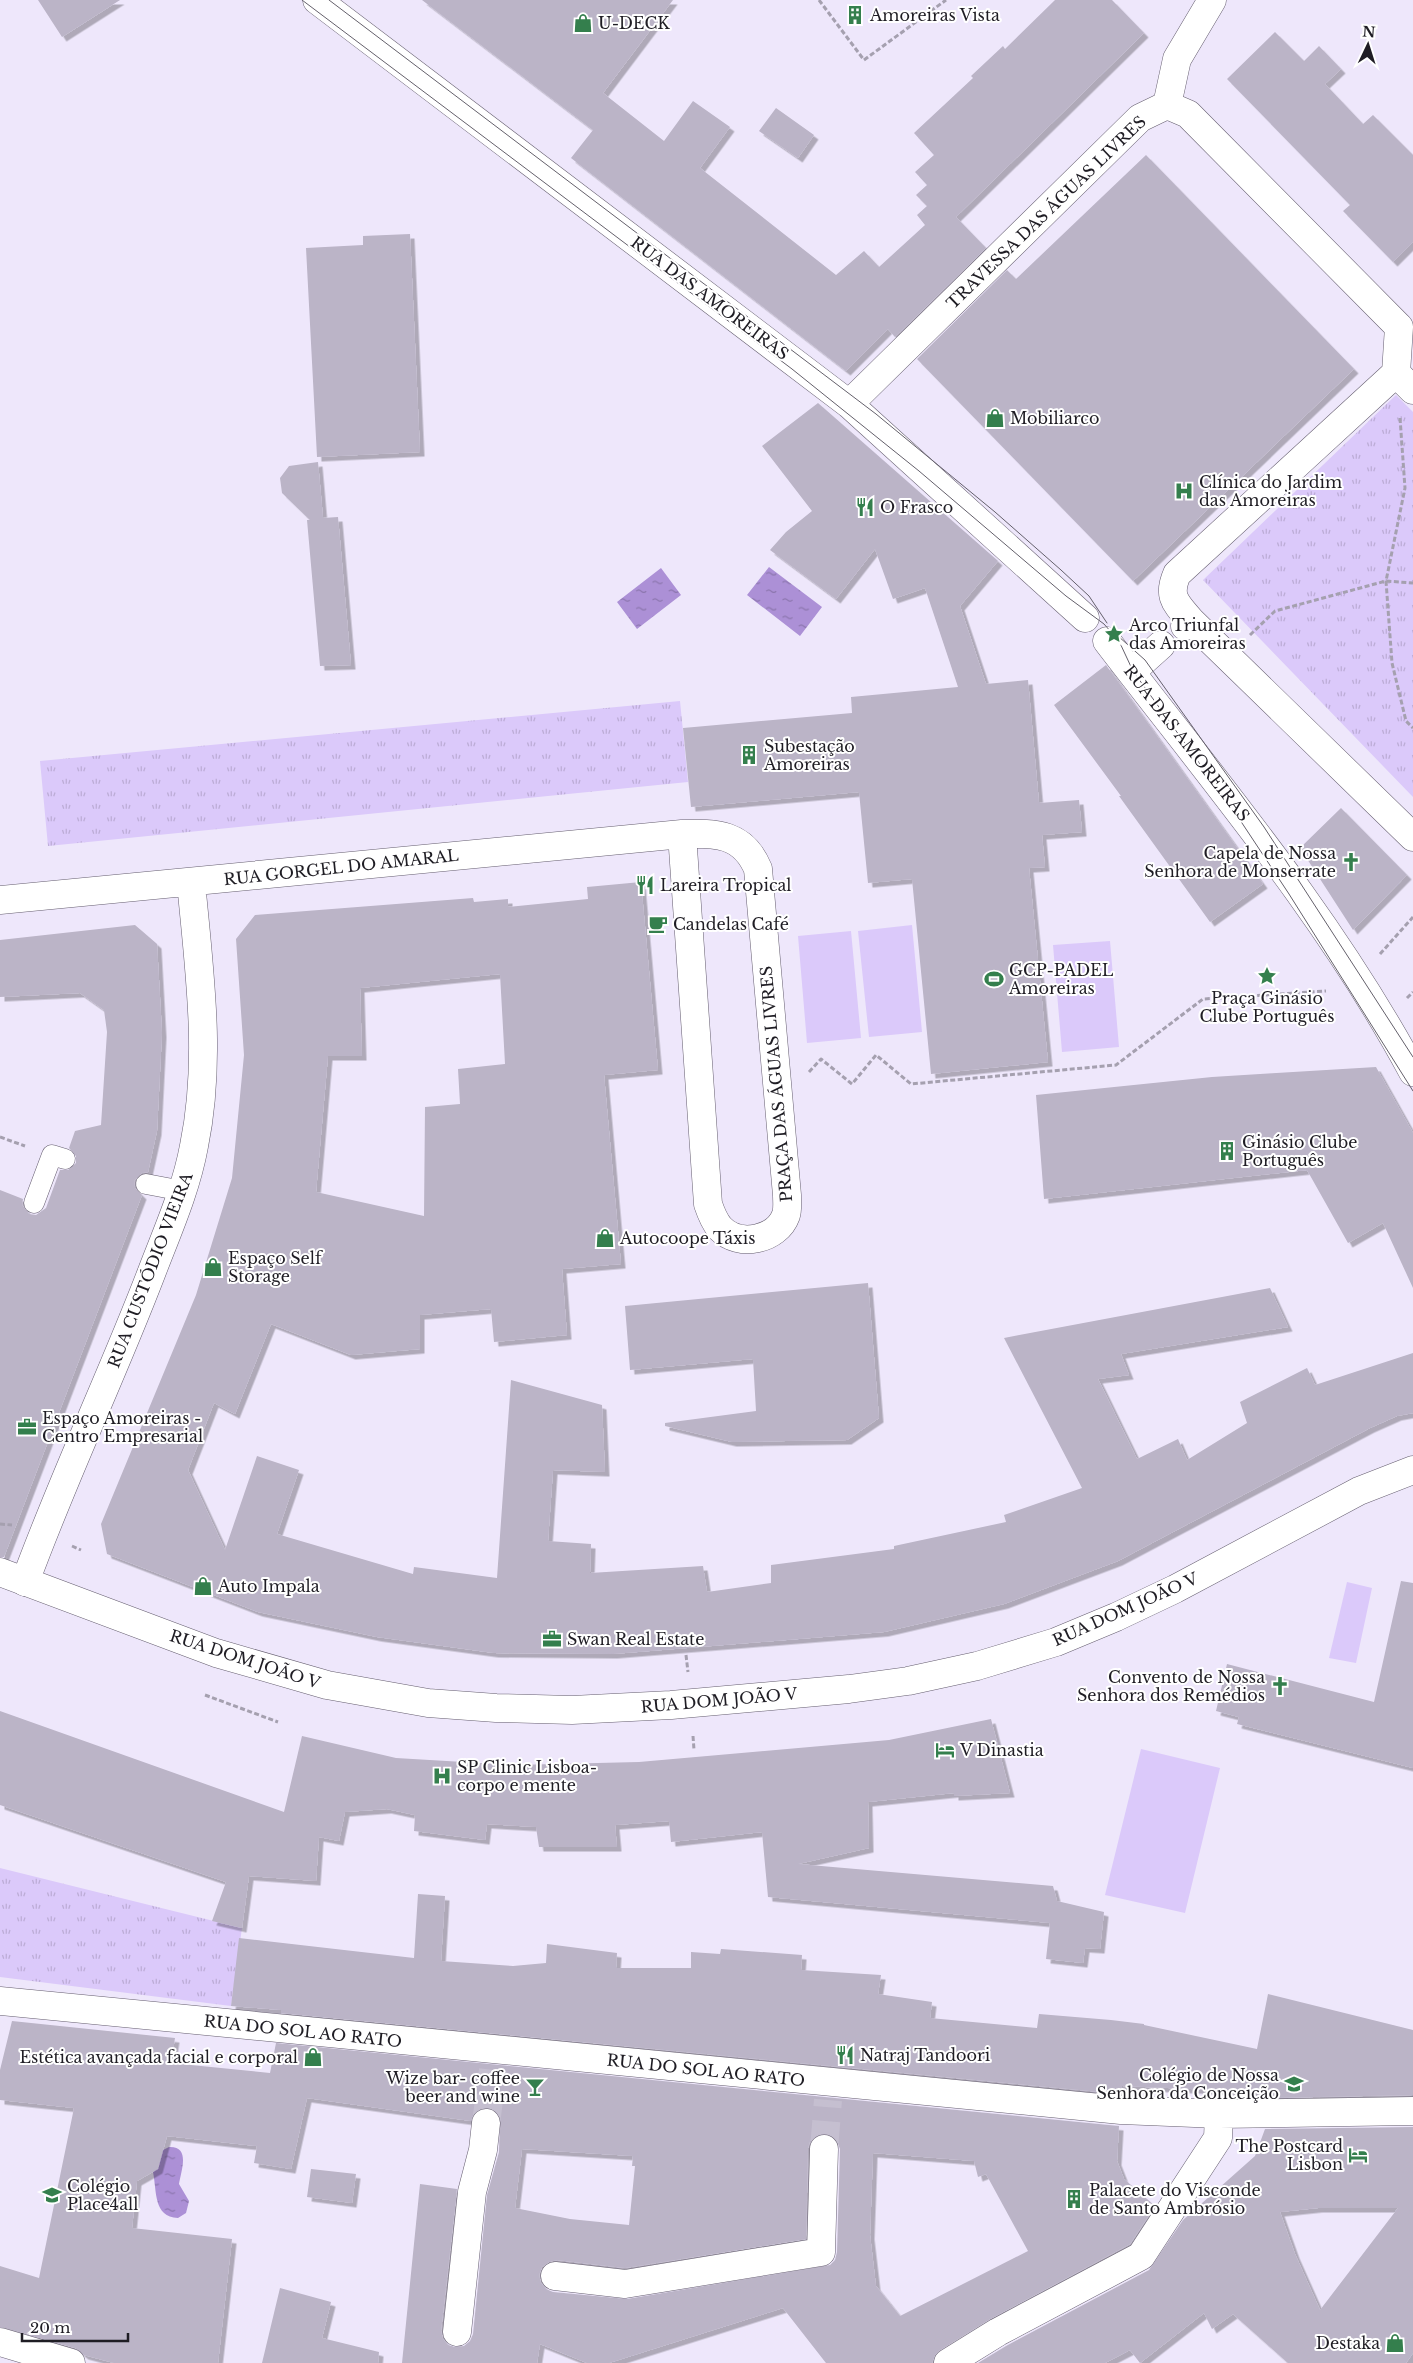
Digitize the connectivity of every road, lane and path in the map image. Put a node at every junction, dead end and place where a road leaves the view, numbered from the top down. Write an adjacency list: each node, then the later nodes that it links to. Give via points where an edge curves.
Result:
1 (317, 0): 8 (street, RUA DAS AMOREIRAS)
2 (819, 0): 3 (path, via 864,60)
3 (946, 0)
4 (1212, 0): 5 (street, via 1176,59)
5 (1167, 105): 6 (street, via 1188,114); 8 (street, TRAVESSA DAS ÁGUAS LIVRES, via 1140,118)
6 (1406, 321): 7 (street)
7 (1405, 382): 9 (path, via 1405,488); 14 (street, via 1177,574 1172,587 1173,598 1188,624)
8 (849, 404): 11 (street, RUA DAS AMOREIRAS)
9 (1386, 581): 10 (path); 14 (path, via 1275,611); 16 (path, via 1392,663 1406,721)
10 (1413, 583)
11 (1085, 618)
12 (1107, 641): 15 (street, RUA DAS AMOREIRAS)
13 (1161, 645): 15 (street)
14 (1228, 656): 18 (street)
15 (1131, 672): 24 (street, RUA DAS AMOREIRAS, via 1297,888 1372,1001)
16 (1413, 728)
17 (682, 834): 19 (street, RUA GORGEL DO AMARAL); 25 (street, PRAÇA DAS ÁGUAS LIVRES, via 721,835 736,840 746,847 758,868); 25 (street, PRAÇA DAS ÁGUAS LIVRES, via 708,1204 712,1218 722,1230 736,1238 766,1236 778,1228 786,1214)
18 (1413, 837)
19 (191, 882): 20 (street, RUA GORGEL DO AMARAL); 28 (street, RUA CUSTÓDIO VIEIRA, via 204,1043 195,1145)
20 (0, 900)
21 (1413, 917): 22 (path)
22 (1378, 956)
23 (1335, 991): 25 (path, via 1203,999 1116,1065 911,1084 876,1055 852,1084 820,1059 801,1081)
24 (1413, 1072)
25 (776, 1083)
26 (64, 1159): 29 (lane, via 52,1155)
27 (146, 1184): 28 (lane)
28 (183, 1191): 32 (street, RUA CUSTÓDIO VIEIRA)
29 (34, 1203)
30 (1413, 1470): 32 (street, RUA DOM JOÃO V, via 1359,1491 1175,1589 1056,1642 977,1666 908,1681 671,1705 572,1710 496,1708 350,1690 268,1670 216,1653)
31 (0, 1572): 32 (street, RUA DOM JOÃO V)
32 (25, 1582)
33 (205, 1695): 34 (path)
34 (278, 1722)
35 (0, 2001): 37 (street, RUA DO SOL AO RATO, via 494,2060 829,2091)
36 (1413, 2111): 37 (street, RUA DO SOL AO RATO)
37 (1219, 2114): 44 (street, via 1218,2138 1141,2256 998,2332)
38 (486, 2123): 41 (street, via 472,2192)
39 (824, 2149): 40 (street, via 821,2252 625,2284)
40 (555, 2276)
41 (457, 2332)
42 (0, 2342): 43 (street)
43 (71, 2363)
44 (948, 2363)

